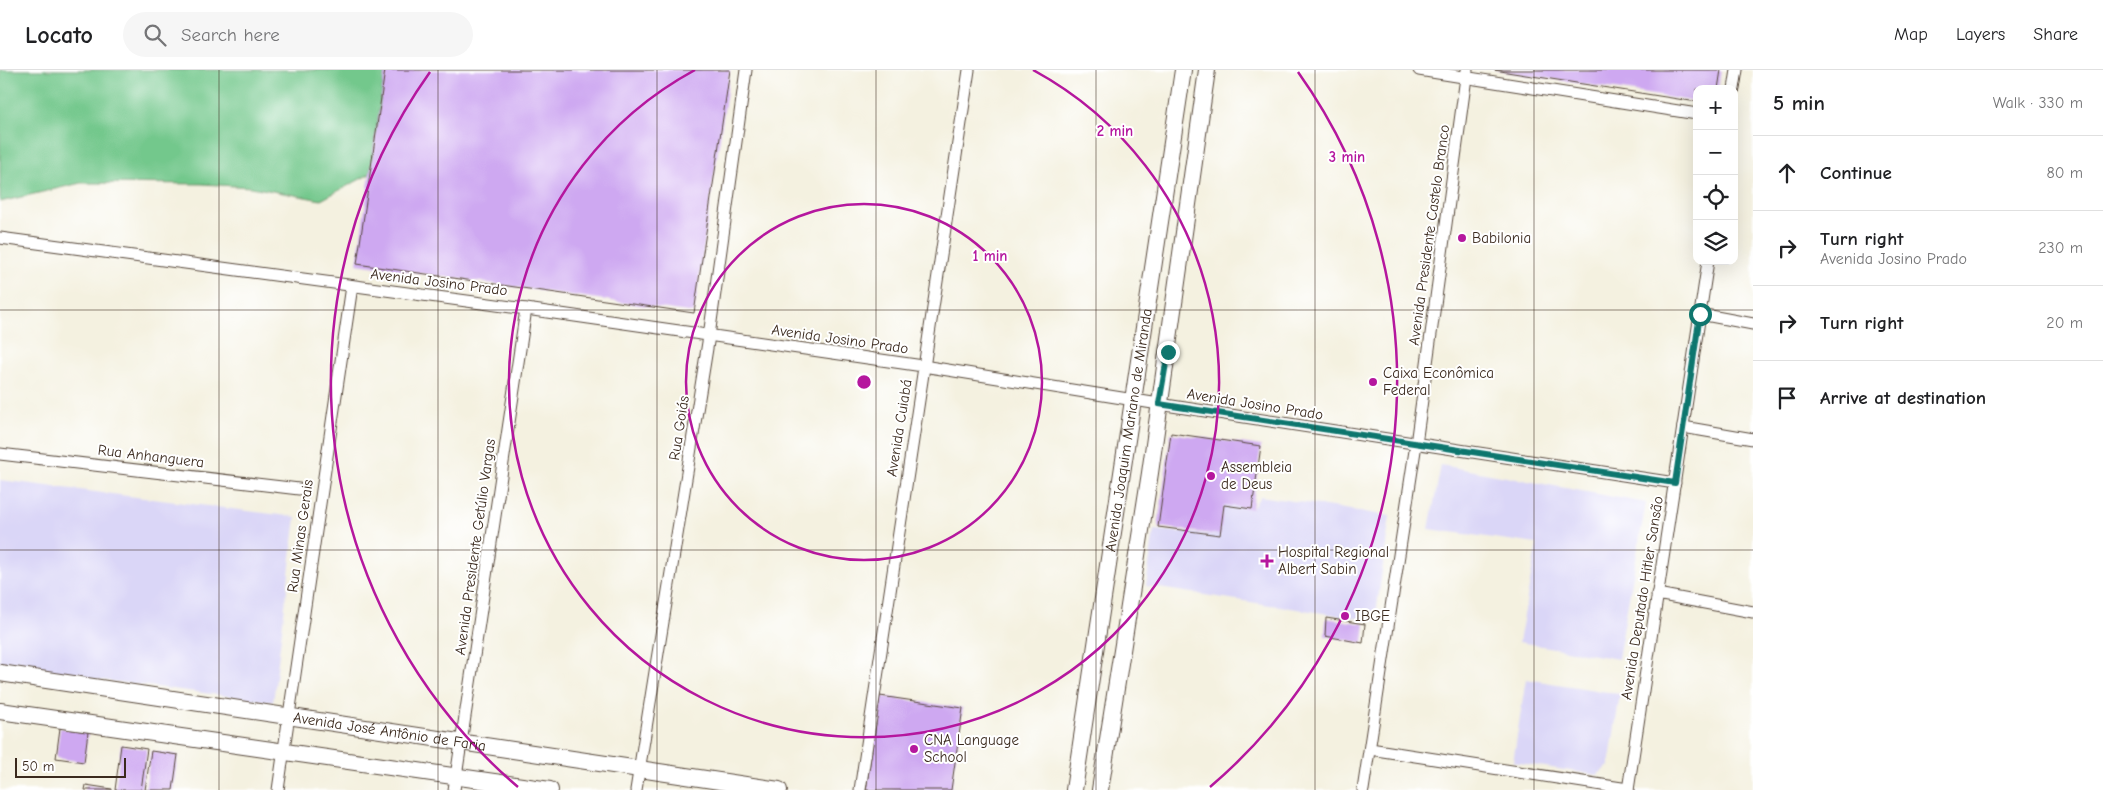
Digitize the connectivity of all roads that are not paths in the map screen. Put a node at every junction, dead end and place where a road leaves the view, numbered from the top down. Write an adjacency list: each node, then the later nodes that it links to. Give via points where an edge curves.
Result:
1 (746, 70): 16 (street, Rua Goiás)
2 (969, 70): 17 (street, Avenida Cuiabá)
3 (1182, 70): 18 (street, Avenida Joaquim Mariano de Miranda)
4 (1207, 70): 19 (street, Avenida Joaquim Mariano de Miranda)
5 (1419, 70): 7 (street)
6 (1737, 70): 8 (street)
7 (1466, 74): 9 (street); 22 (street, Avenida Presidente Castelo Branco)
8 (1735, 85)
9 (1693, 113)
10 (0, 238): 12 (street, Avenida Josino Prado)
11 (1707, 265): 14 (street, Avenida Deputado Hitler Sansão)
12 (352, 286): 13 (street, Avenida Josino Prado); 32 (street, Rua Minas Gerais)
13 (526, 308): 16 (street, Avenida Josino Prado); 33 (street, Avenida Presidente Getúlio Vargas)
14 (1700, 314): 15 (street); 20 (street, Avenida Deputado Hitler Sansão)
15 (1753, 324)
16 (709, 336): 17 (street, Avenida Josino Prado); 36 (street, Rua Goiás)
17 (923, 366): 18 (street, Avenida Josino Prado); 43 (street, Avenida Cuiabá)
18 (1134, 400): 19 (street, Avenida Josino Prado); 26 (street, Avenida Joaquim Mariano de Miranda)
19 (1159, 404): 22 (street, Avenida Josino Prado); 27 (street, Avenida Joaquim Mariano de Miranda)
20 (1683, 427): 21 (street); 24 (street, Avenida Deputado Hitler Sansão)
21 (1753, 439)
22 (1416, 444): 24 (street, Avenida Josino Prado); 34 (street, Avenida Presidente Castelo Branco)
23 (0, 454): 25 (street, Rua Anhanguera)
24 (1675, 483): 28 (street, Avenida Deputado Hitler Sansão)
25 (299, 489)
26 (1111, 549): 27 (street); 44 (street, Avenida Joaquim Mariano de Miranda)
27 (1137, 551): 45 (street, Avenida Joaquim Mariano de Miranda)
28 (1658, 594): 29 (street); 38 (street, Avenida Deputado Hitler Sansão)
29 (1753, 612)
30 (0, 673): 32 (street, Avenida José Antônio de Faria)
31 (0, 711): 35 (street)
32 (289, 715): 33 (street, Avenida José Antônio de Faria); 35 (street, Rua Minas Gerais)
33 (461, 742): 36 (street, Avenida José Antônio de Faria); 37 (street, Avenida Presidente Getúlio Vargas)
34 (1370, 749): 38 (street); 46 (street, Avenida Presidente Castelo Branco)
35 (283, 753): 37 (street); 39 (street, Rua Minas Gerais)
36 (639, 769): 41 (street, Rua Goiás); 42 (street, Avenida José Antônio de Faria)
37 (455, 783): 40 (street)
38 (1628, 789)
39 (278, 790)
40 (550, 790)
41 (636, 790)
42 (779, 790)
43 (860, 790)
44 (1074, 790)
45 (1100, 790)
46 (1363, 790)

